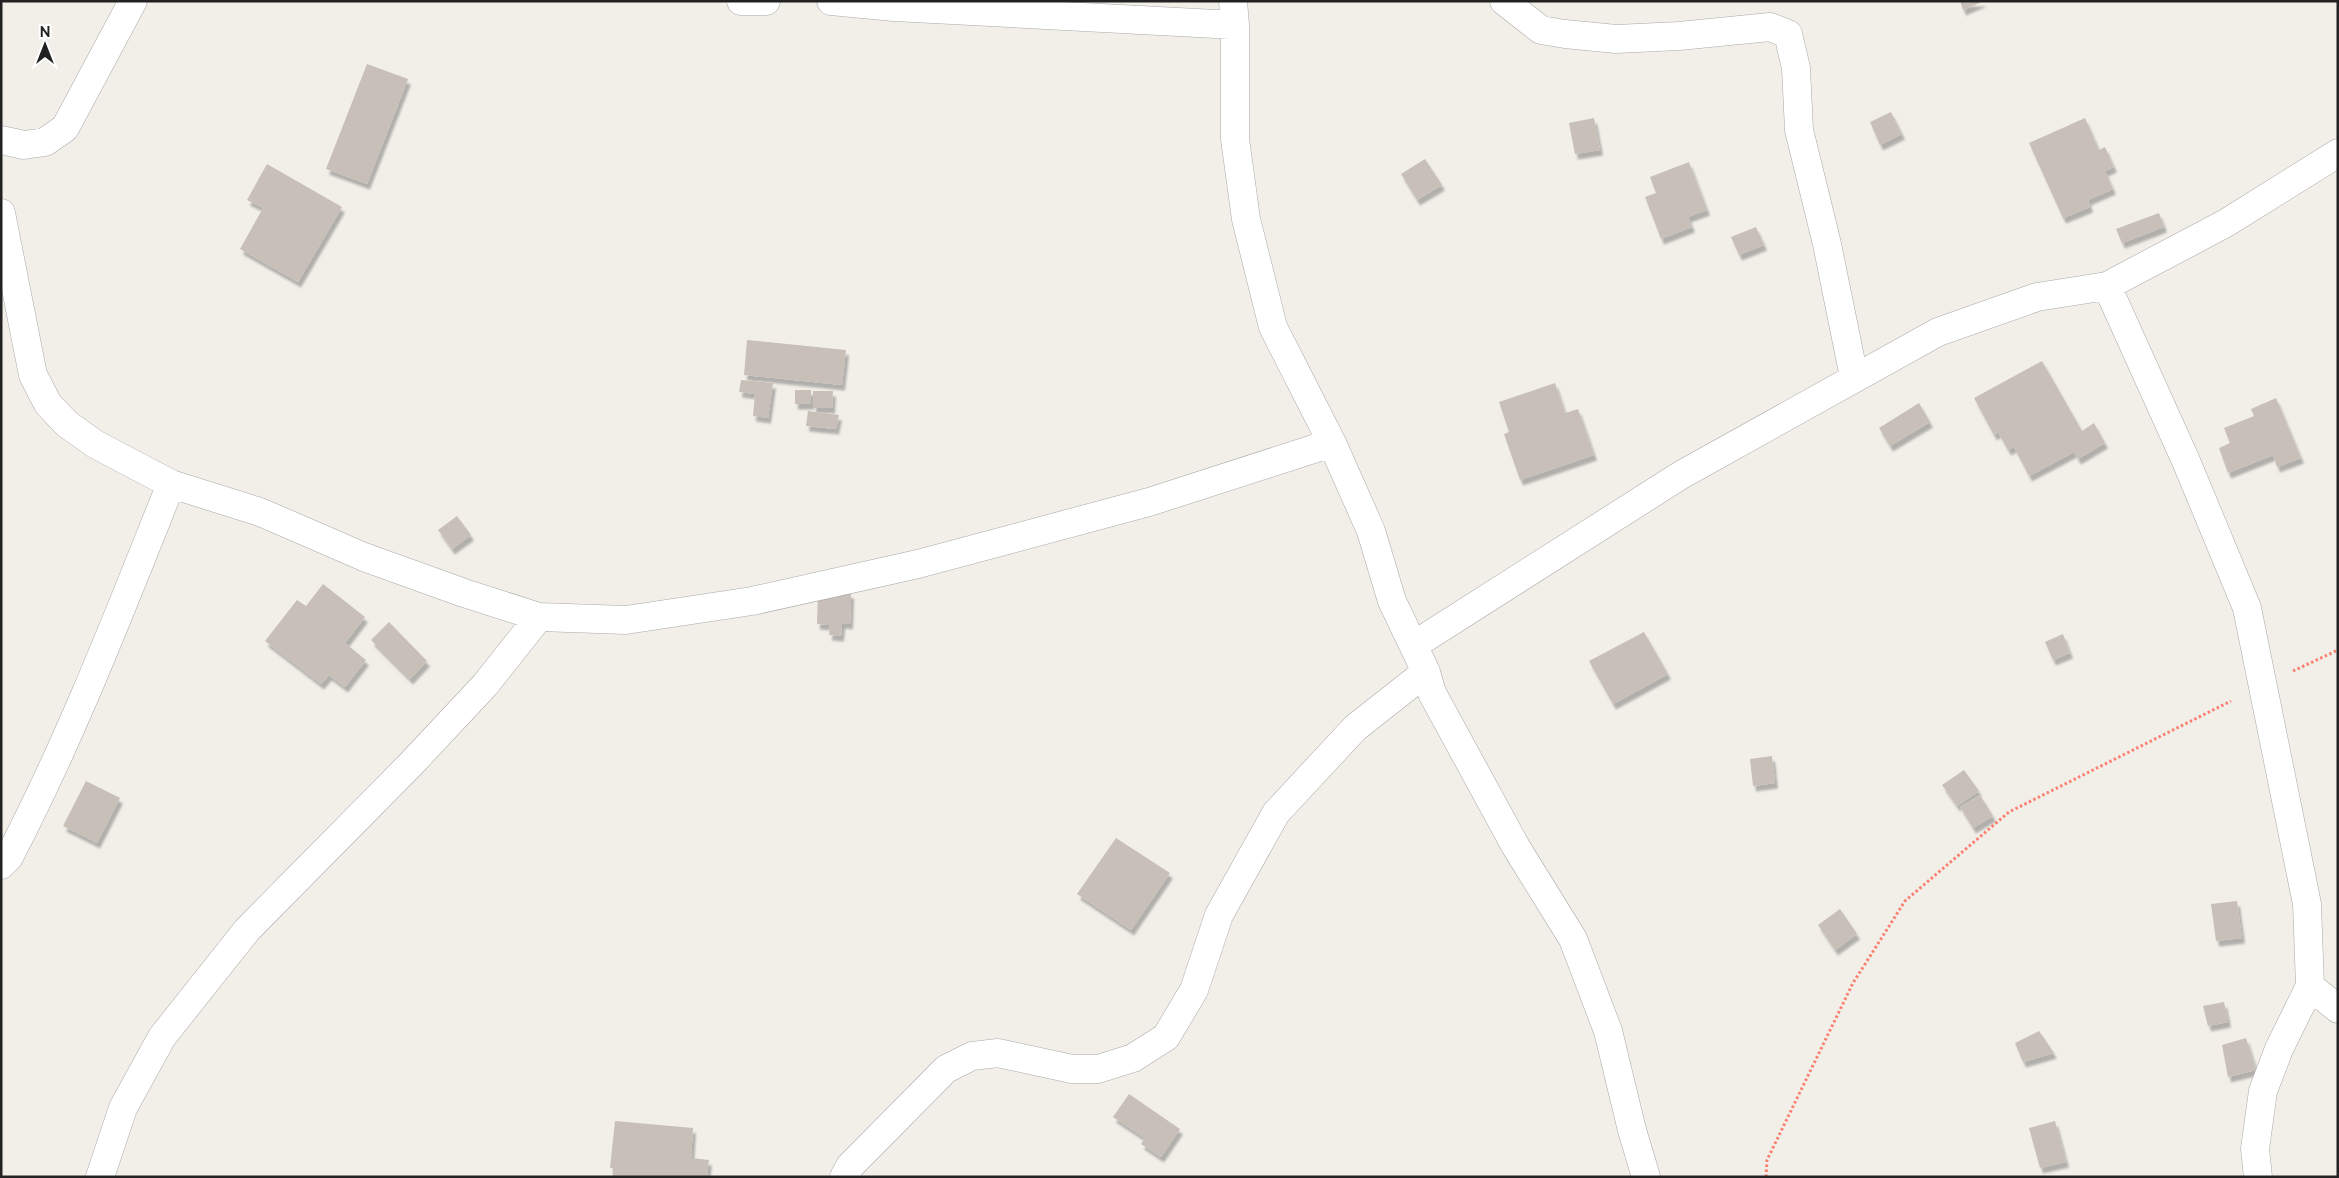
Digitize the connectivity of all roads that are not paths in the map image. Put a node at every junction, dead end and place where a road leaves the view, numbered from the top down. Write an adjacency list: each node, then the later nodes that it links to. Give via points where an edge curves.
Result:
1 (133, 1): 7 (street, via 65,128 45,142 24,145)
2 (741, 1): 3 (street)
3 (766, 1)
4 (831, 1): 6 (street, via 894,7)
5 (1504, 1): 11 (street, via 1541,30 1565,34 1616,39 1770,26 1788,34 1796,68 1799,130 1827,244)
6 (1234, 13): 12 (street, via 1235,138 1246,219 1273,327)
7 (1, 140)
8 (2338, 153): 10 (street, via 2226,223)
9 (1, 214): 13 (street, via 33,375 48,404 67,424 96,444)
10 (2107, 286): 11 (street, via 2037,297 1938,332); 18 (street, via 2244,599 2307,904)
11 (1854, 377): 15 (street, via 1680,475)
12 (1332, 443): 14 (street, via 1149,502 918,564 771,596 626,620); 15 (street, via 1371,531 1392,601)
13 (171, 484): 14 (street, via 260,512 364,557); 17 (street, via 98,668 46,785 9,857)
14 (539, 617): 20 (street, via 485,685 247,930 162,1037 123,1108)
15 (1414, 645): 16 (street)
16 (1426, 672): 21 (street, via 1355,728 1276,813 1219,915 1194,990 1166,1037 1132,1058 1098,1068 1072,1069 998,1053 972,1056 946,1069 850,1166); 22 (street, via 1432,693 1516,847 1573,939 1608,1031)
17 (1, 865)
18 (2310, 986): 19 (street); 23 (street, via 2279,1049 2263,1091 2255,1149)
19 (2338, 1009)
20 (100, 1177)
21 (844, 1177)
22 (1646, 1177)
23 (2258, 1177)

